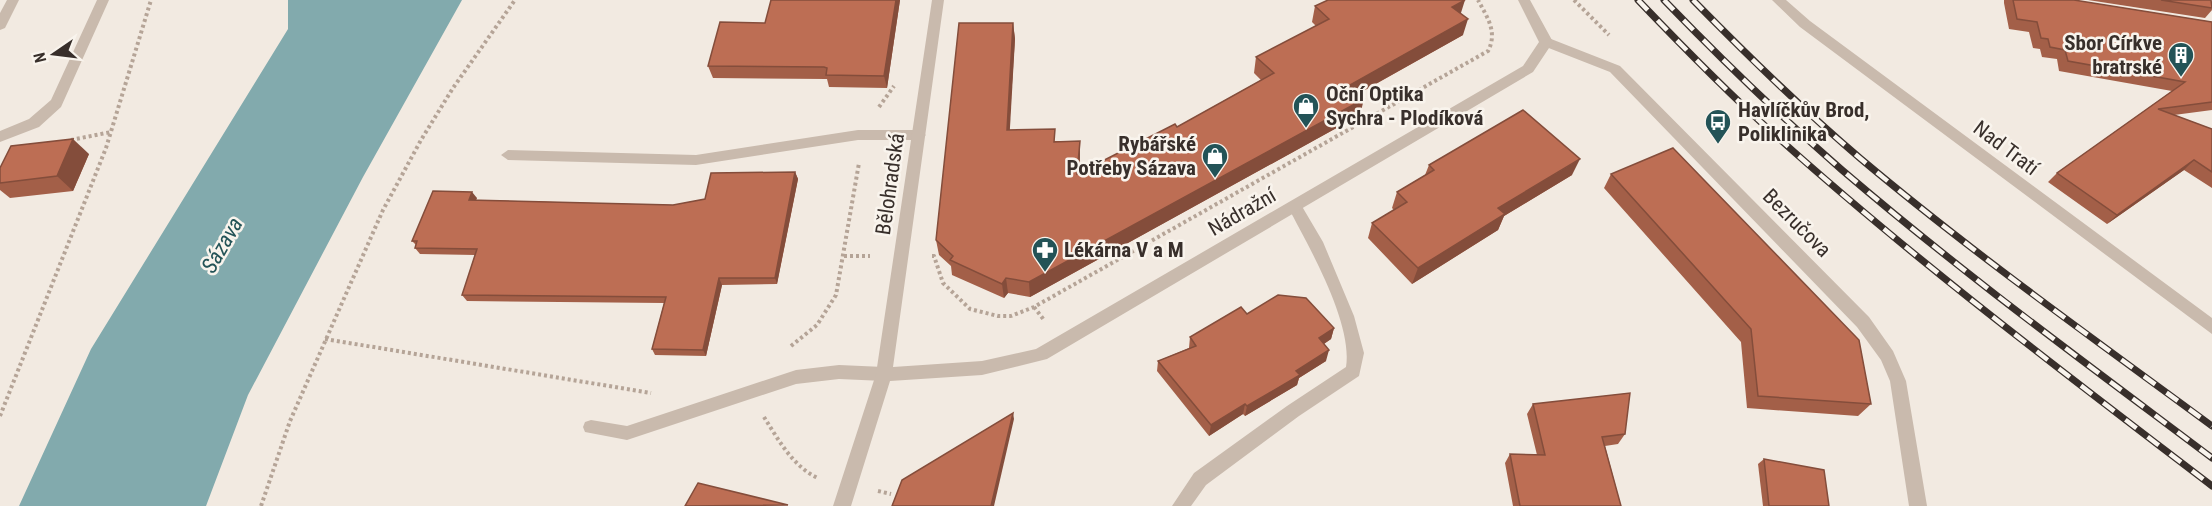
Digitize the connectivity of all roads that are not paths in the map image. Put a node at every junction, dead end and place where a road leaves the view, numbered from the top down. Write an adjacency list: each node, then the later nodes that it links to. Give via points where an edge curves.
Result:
1 (13, 0): 6 (street)
2 (103, 0): 9 (street, via 56,103 34,123)
3 (938, 0): 8 (street, Bělohradská)
4 (1524, 0): 7 (street)
5 (1778, 0): 12 (street, Nad Tratí)
6 (0, 25)
7 (1546, 42): 11 (street, Nádražní, via 1528,69); 17 (street, Bezručova, via 1615,69 1863,322 1887,356 1898,381)
8 (919, 135): 10 (street, via 858,135 696,160); 13 (street, Bělohradská)
9 (0, 137)
10 (508, 154)
11 (1295, 207): 13 (street, Nádražní, via 1041,354 981,370); 16 (street, via 1316,242 1346,316 1356,353 1353,371 1200,479)
12 (2212, 327)
13 (884, 374): 14 (street, Nádražní, via 839,372 796,377 627,432); 15 (street)
14 (591, 427)
15 (842, 506)
16 (1181, 506)
17 (1918, 506)

